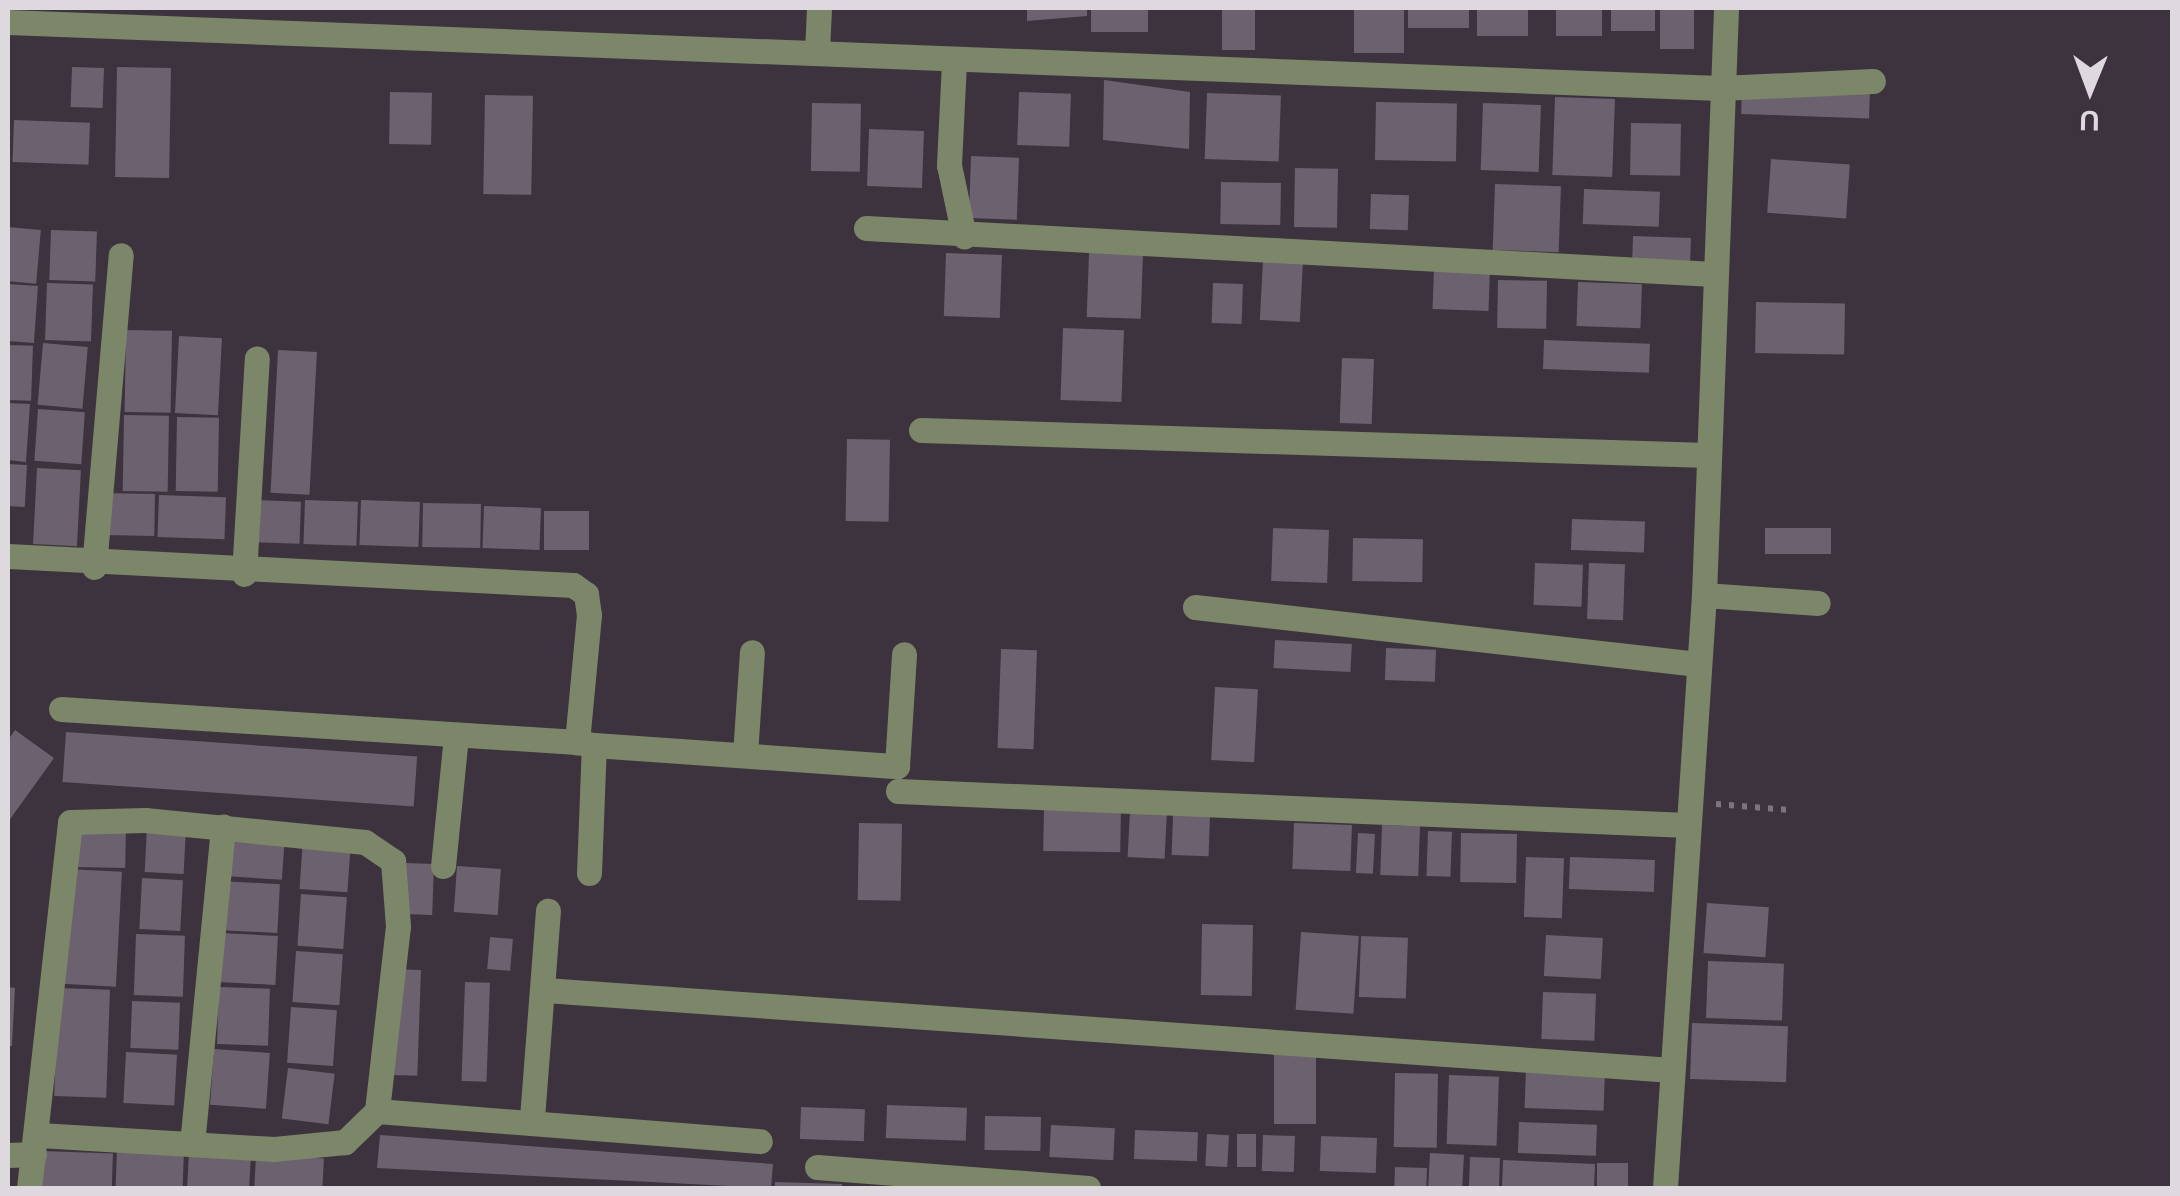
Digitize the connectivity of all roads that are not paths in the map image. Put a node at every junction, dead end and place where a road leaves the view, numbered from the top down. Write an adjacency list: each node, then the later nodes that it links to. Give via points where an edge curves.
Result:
1 (819, 8): 4 (street)
2 (1726, 8): 7 (street)
3 (8, 22): 4 (street)
4 (816, 51): 5 (street)
5 (954, 62): 7 (street); 9 (street, via 949,165)
6 (1873, 81): 7 (street)
7 (1720, 88): 11 (street)
8 (866, 228): 9 (street)
9 (964, 236): 11 (street, via 1332,248)
10 (120, 255): 16 (street)
11 (1714, 274): 14 (street)
12 (258, 358): 17 (street)
13 (921, 430): 14 (street)
14 (1708, 455): 18 (street)
15 (8, 556): 16 (street)
16 (94, 566): 17 (street)
17 (244, 574): 26 (street, via 573,585 586,594 589,615)
18 (1704, 595): 19 (street); 23 (street)
19 (1818, 604)
20 (1195, 606): 23 (street)
21 (752, 652): 27 (street)
22 (904, 654): 27 (street, via 896,766)
23 (1698, 664): 29 (street)
24 (61, 709): 25 (street)
25 (456, 734): 26 (street); 31 (street)
26 (585, 744): 27 (street); 32 (street)
27 (745, 754)
28 (898, 790): 29 (street)
29 (1688, 813): 35 (street)
30 (223, 827): 36 (street, via 365,842 393,861 398,926); 39 (street, via 70,822); 40 (street)
31 (443, 866)
32 (589, 873)
33 (548, 911): 34 (street)
34 (545, 990): 35 (street); 37 (street)
35 (1672, 1070): 45 (street)
36 (377, 1112): 37 (street); 40 (street, via 345,1142)
37 (532, 1118): 38 (street)
38 (760, 1140)
39 (36, 1144): 40 (street); 41 (street); 43 (street)
40 (192, 1144)
41 (8, 1155)
42 (817, 1168): 44 (street)
43 (28, 1188)
44 (1088, 1188)
45 (1666, 1188)

